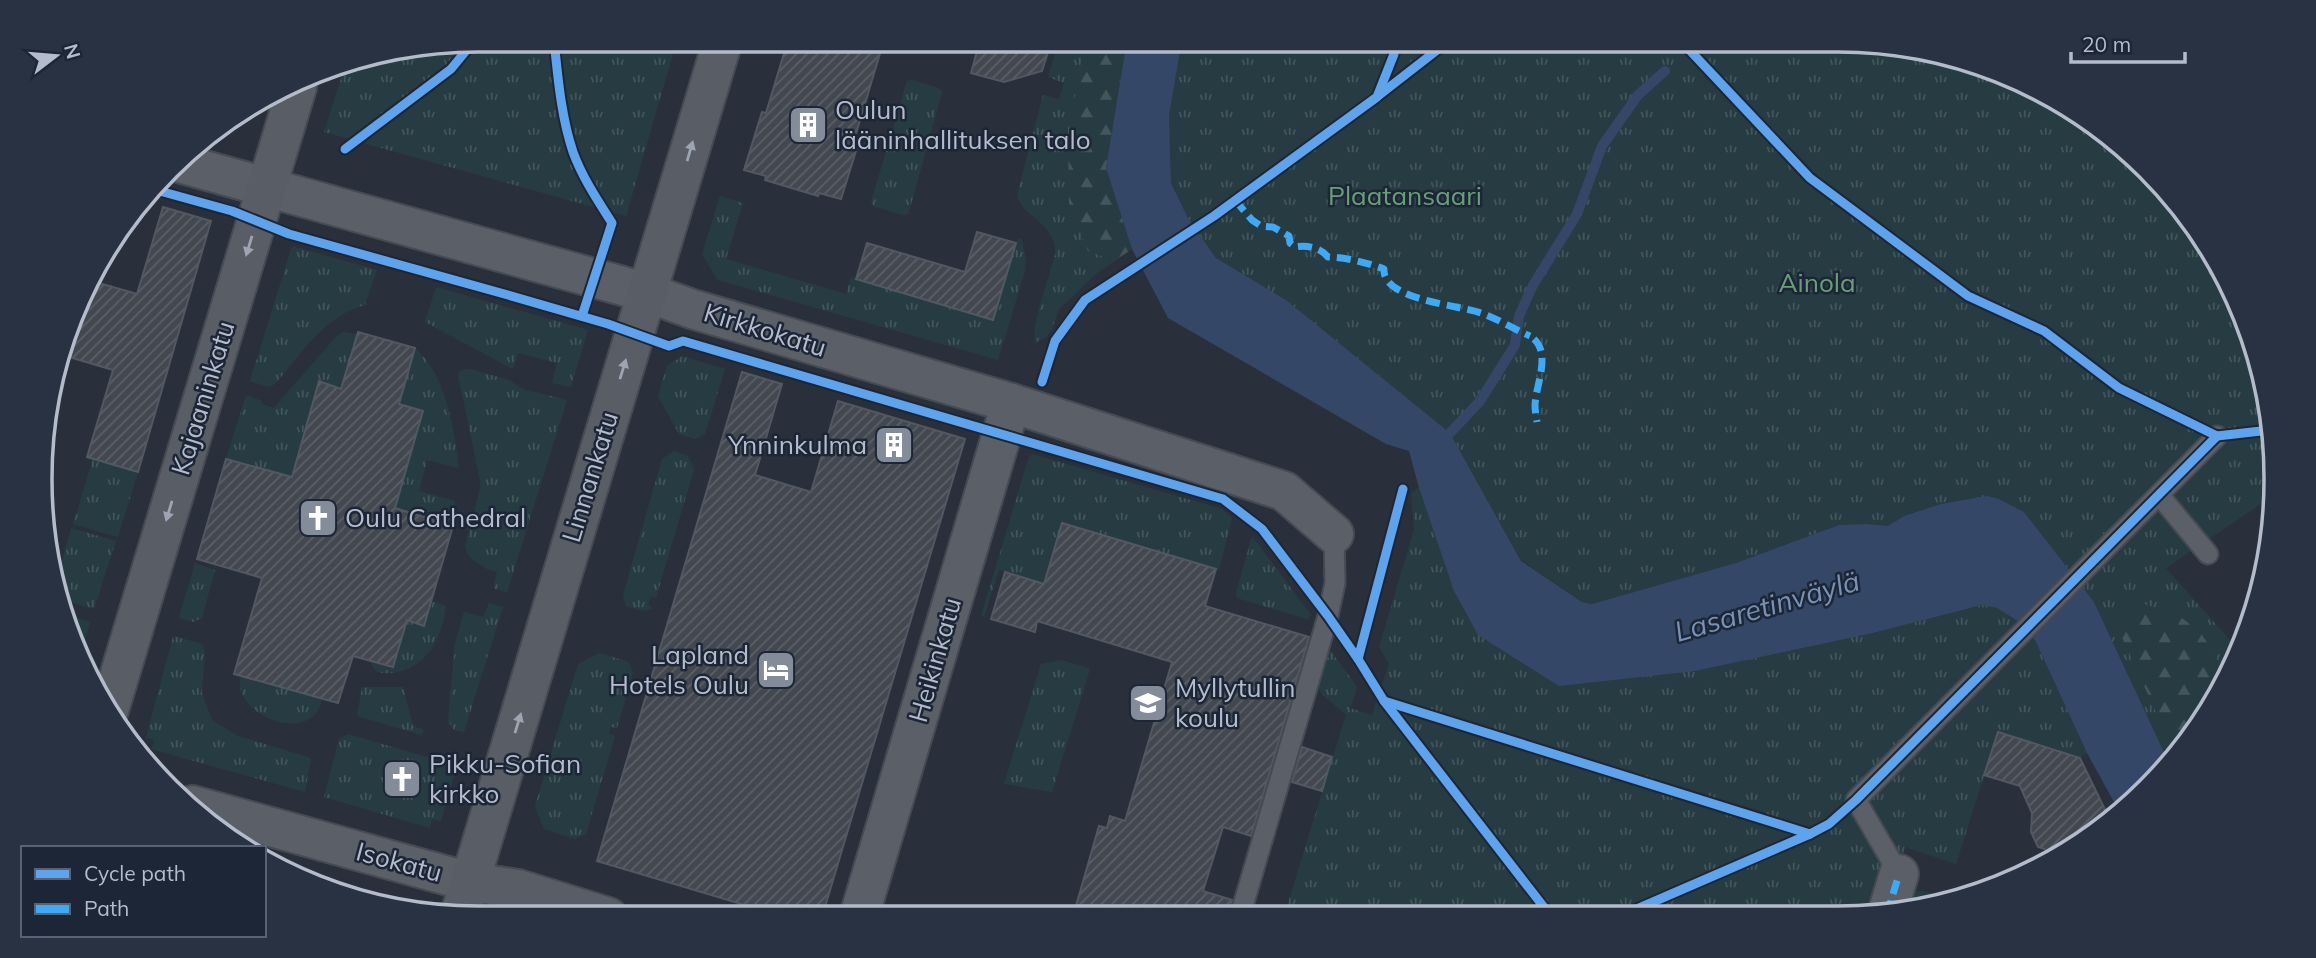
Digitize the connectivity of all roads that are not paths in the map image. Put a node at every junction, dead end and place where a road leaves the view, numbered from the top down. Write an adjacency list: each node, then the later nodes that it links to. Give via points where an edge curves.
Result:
1 (719, 53): 5 (main road, Linnankatu, one-way to 1)
2 (295, 94): 4 (main road, Kajaaninkatu)
3 (189, 166): 4 (street, Kirkkokatu)
4 (266, 187): 5 (street, Kirkkokatu); 11 (main road, Kajaaninkatu, one-way to 11)
5 (648, 292): 6 (street, Kirkkokatu); 14 (main road, Linnankatu, one-way to 5)
6 (1011, 403): 9 (street, Kirkkokatu, via 1284,491); 17 (street, Heikinkatu)
7 (2217, 436): 8 (lane)
8 (2160, 496): 10 (lane); 13 (lane, via 1856,800)
9 (1334, 534): 18 (lane, via 1335,583 1328,615)
10 (2208, 554)
11 (113, 697)
12 (213, 812): 14 (street, Isokatu)
13 (1899, 874): 15 (street)
14 (465, 898): 16 (main road, Isokatu, via 518,889)
15 (1891, 902)
16 (573, 906)
17 (862, 906)
18 (1243, 906)

